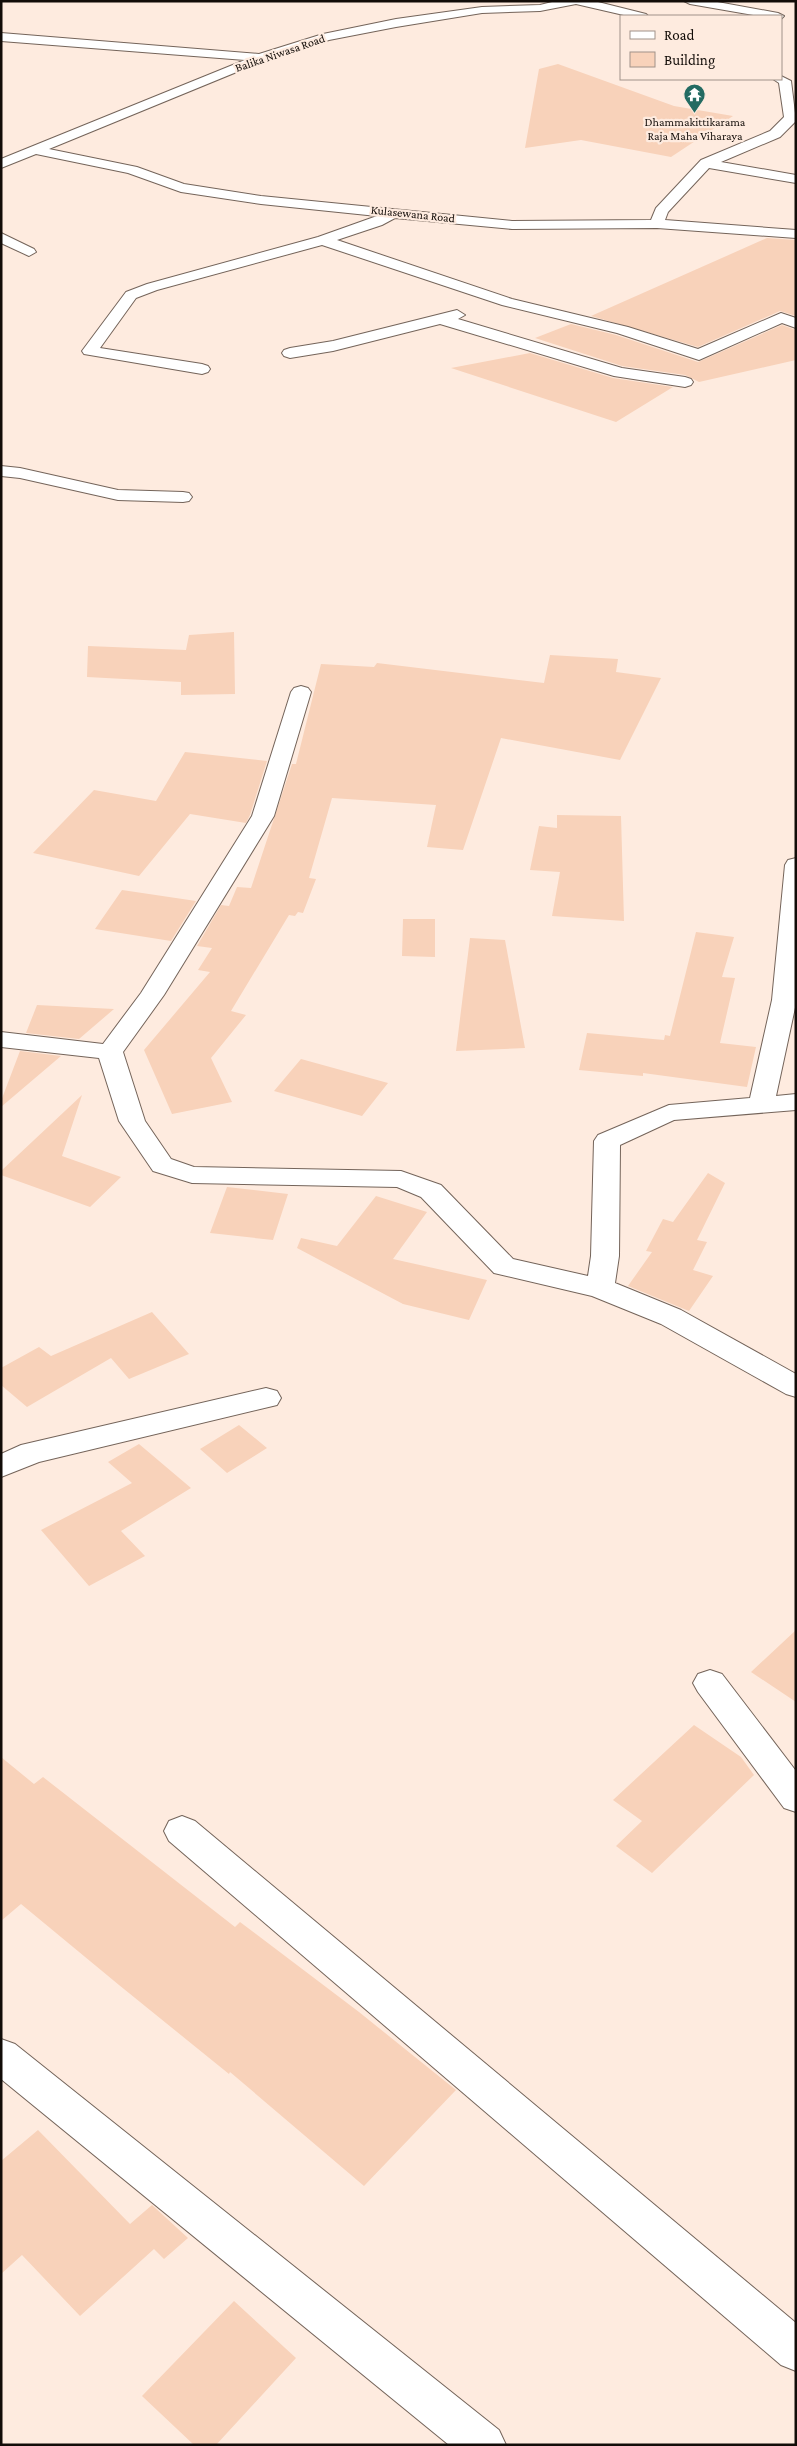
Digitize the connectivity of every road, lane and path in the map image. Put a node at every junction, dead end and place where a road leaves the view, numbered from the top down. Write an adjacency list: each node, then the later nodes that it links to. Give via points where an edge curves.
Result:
1 (573, 1): 7 (street, Balika Niwasa Road, via 540,8 482,10 370,27)
2 (578, 1): 4 (street)
3 (690, 1): 5 (street)
4 (638, 15)
5 (770, 15)
6 (1, 37): 7 (street)
7 (262, 57): 10 (street, Balika Niwasa Road)
8 (782, 80): 9 (street, via 785,81)
9 (793, 118): 11 (street, via 775,134)
10 (35, 150): 12 (street, Balika Niwasa Road); 14 (street, Kulasewana Road, via 132,170 182,188 261,200)
11 (706, 163): 13 (street); 15 (street, via 661,211)
12 (1, 164)
13 (796, 178)
14 (394, 212): 15 (street, Kulasewana Road, via 512,225); 18 (street, via 377,222)
15 (657, 224): 16 (street, Kulasewana Road)
16 (796, 234)
17 (1, 237): 19 (street)
18 (323, 240): 20 (street); 24 (street, via 131,295 90,351)
19 (29, 252)
20 (507, 302): 21 (street); 22 (street, via 622,330 699,355 781,318)
21 (440, 319): 23 (street, via 333,346); 25 (street, via 620,373)
22 (796, 323)
23 (290, 353)
24 (202, 369)
25 (685, 382)
26 (1, 471): 27 (street, via 118,495)
27 (183, 497)
28 (301, 692): 32 (street, via 263,816 152,995)
29 (796, 865): 30 (street)
30 (790, 999): 34 (street)
31 (1, 1040): 32 (street)
32 (110, 1052): 35 (street, via 132,1121 162,1165 192,1175 401,1179 431,1191 504,1266)
33 (796, 1102): 34 (street)
34 (761, 1106): 35 (street, via 669,1113 608,1141 605,1256)
35 (600, 1288): 36 (street, via 671,1318)
36 (796, 1387)
37 (266, 1398): 38 (street, via 32,1453)
38 (1, 1466)
39 (710, 1683): 40 (street)
40 (796, 1798)
41 (182, 1831): 43 (street)
42 (1, 2056): 44 (street)
43 (796, 2350)
44 (484, 2445)

